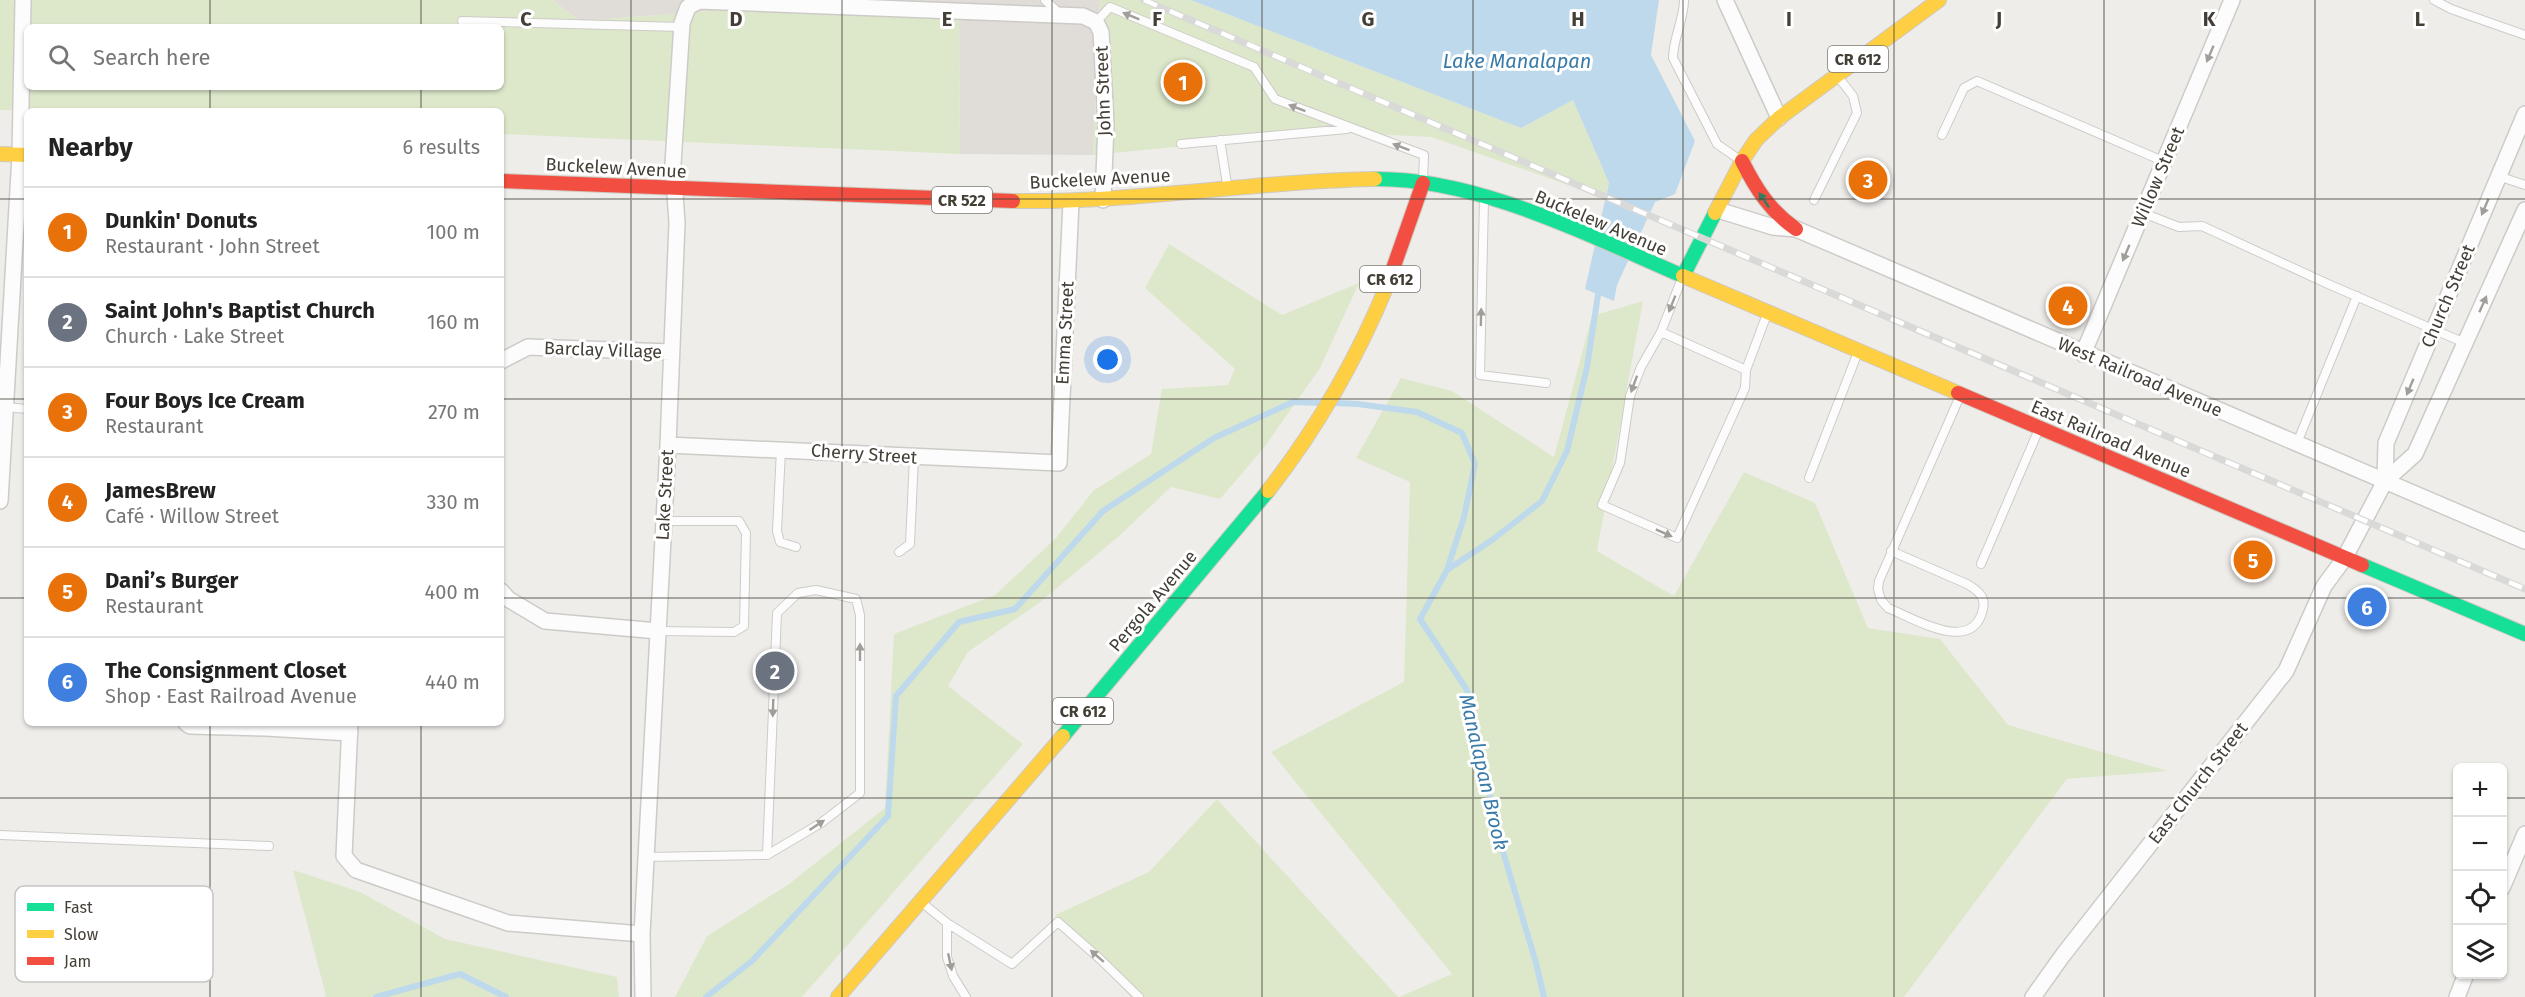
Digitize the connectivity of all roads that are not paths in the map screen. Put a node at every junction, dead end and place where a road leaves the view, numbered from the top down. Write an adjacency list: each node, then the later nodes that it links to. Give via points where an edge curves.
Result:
1 (23, 0): 22 (street)
2 (1045, 0): 9 (lane)
3 (1684, 0): 23 (lane, via 1673,58 1717,144)
4 (1725, 0): 16 (street)
5 (2232, 0): 24 (street, Willow Street, one-way to 24)
6 (2434, 0): 13 (lane)
7 (1936, 1): 14 (main road, CR 612)
8 (699, 2): 9 (street, John Street); 12 (street, Lake Street, via 688,7)
9 (1061, 15): 11 (street, John Street, via 1083,16)
10 (462, 21): 12 (lane)
11 (1096, 22): 17 (lane, one-way to 11, via 1275,99 1254,67 1243,62 1110,8); 32 (street, John Street, via 1101,32 1106,124)
12 (681, 27): 29 (street, Lake Street)
13 (2525, 35)
14 (1836, 75): 16 (main road, CR 612); 33 (lane, via 1853,96 1857,113)
15 (2525, 114): 25 (street, Church Street)
16 (1779, 118): 23 (main road, CR 612, via 1756,140)
17 (1352, 128): 19 (lane); 27 (lane, one-way to 17, via 1424,155)
18 (1942, 135): 24 (lane, via 1964,88 1977,81)
19 (1220, 140): 20 (lane); 30 (lane)
20 (1181, 144)
21 (0, 154): 22 (main road)
22 (23, 155): 52 (street)
23 (1742, 161): 35 (main road, CR 612); 38 (main road, one-way to 23, via 1777,217 1764,201)
24 (2165, 162): 37 (street, Willow Street)
25 (2498, 176): 28 (lane); 42 (street, Church Street, one-way to 42)
26 (504, 181): 29 (main road, Buckelew Avenue / CR 522)
27 (1423, 183): 30 (main road, Buckelew Avenue / CR 522, via 1368,178); 31 (main road, Buckelew Avenue / CR 522); 82 (main road, Pergola Avenue / CR 612, via 1401,253 1374,318 1321,418 1249,516)
28 (2525, 185)
29 (673, 189): 34 (main road, Buckelew Avenue / CR 522); 46 (street, Lake Street, via 676,223)
30 (1228, 189): 32 (main road, Buckelew Avenue / CR 522)
31 (1484, 196): 39 (main road, Buckelew Avenue / CR 522, via 1542,216); 50 (lane, one-way to 31, via 1480,375)
32 (1103, 200): 34 (main road, Buckelew Avenue / CR 522)
33 (1814, 200)
34 (1071, 202): 59 (street, Emma Street)
35 (1718, 210): 38 (street, West Railroad Avenue, via 1773,227); 39 (main road, CR 612)
36 (2525, 210): 44 (street, Church Street, one-way to 36)
37 (2143, 213): 40 (lane, via 2179,226 2202,226); 47 (street, Willow Street, one-way to 47)
38 (1796, 229): 47 (street, West Railroad Avenue)
39 (1683, 276): 41 (main road, East Railroad Avenue / CR 522); 43 (lane, one-way to 43)
40 (2357, 296): 42 (lane); 55 (lane)
41 (1767, 312): 45 (main road, East Railroad Avenue / CR 522); 49 (lane)
42 (2434, 330): 44 (lane); 61 (street, Church Street, one-way to 61, via 2386,443)
43 (1661, 332): 49 (lane); 49 (lane, one-way to 49, via 1630,396 1620,463 1602,505 1677,538 1745,388)
44 (2465, 343): 61 (street, Church Street, via 2415,454)
45 (1858, 351): 51 (main road, East Railroad Avenue / CR 522); 60 (lane)
46 (671, 352): 48 (street, Barclay Village, via 528,347); 56 (street, Lake Street)
47 (2083, 354): 55 (street, West Railroad Avenue)
48 (504, 359)
49 (1746, 370)
50 (1546, 383)
51 (1960, 394): 54 (main road, East Railroad Avenue / CR 522); 67 (lane)
52 (5, 408): 53 (lane); 62 (street)
53 (24, 409)
54 (2040, 427): 69 (main road, East Railroad Avenue / CR 522); 70 (lane)
55 (2297, 443): 61 (street, West Railroad Avenue)
56 (668, 445): 57 (street, Cherry Street); 64 (street, Lake Street)
57 (781, 449): 58 (street, Cherry Street); 66 (lane, via 777,531 780,542)
58 (914, 457): 59 (street, Cherry Street); 68 (lane, via 910,544)
59 (1059, 464)
60 (1809, 478)
61 (2385, 481): 65 (street, West Railroad Avenue); 69 (street, Church Street)
62 (0, 483): 63 (street)
63 (0, 501)
64 (664, 521): 72 (street, Lake Street); 72 (lane, via 739,521 746,533 744,626 734,632)
65 (2525, 541)
66 (796, 548)
67 (1892, 551): 67 (lane, via 1878,589 1888,608 1952,634 1965,632 1980,620 1984,607 1977,591)
68 (899, 552)
69 (2344, 559): 73 (main road, East Railroad Avenue / CR 522); 90 (street, East Church Street, via 2324,586 2286,670)
70 (1981, 564)
71 (504, 594): 72 (street, via 545,621)
72 (658, 631): 80 (street, Lake Street)
73 (2525, 634)
74 (190, 726): 75 (street)
75 (350, 728): 84 (street, via 344,856 357,870 508,923)
76 (2525, 834): 81 (street)
77 (0, 835): 78 (lane)
78 (269, 846)
79 (767, 855): 79 (lane, one-way to 79, via 860,793 860,615 856,599 816,590 798,593 777,613); 80 (lane)
80 (645, 857): 84 (street, Lake Street)
81 (2507, 876)
82 (922, 902): 83 (lane); 87 (main road, Pergola Avenue / CR 612)
83 (947, 923): 88 (lane, one-way to 88, via 947,957); 89 (lane, one-way to 83, via 1058,922 1012,964)
84 (642, 934): 86 (street, Lake Street)
85 (2464, 979): 91 (street)
86 (643, 995)
87 (838, 997)
88 (966, 997)
89 (1139, 997)
90 (2033, 997)
91 (2457, 997)

